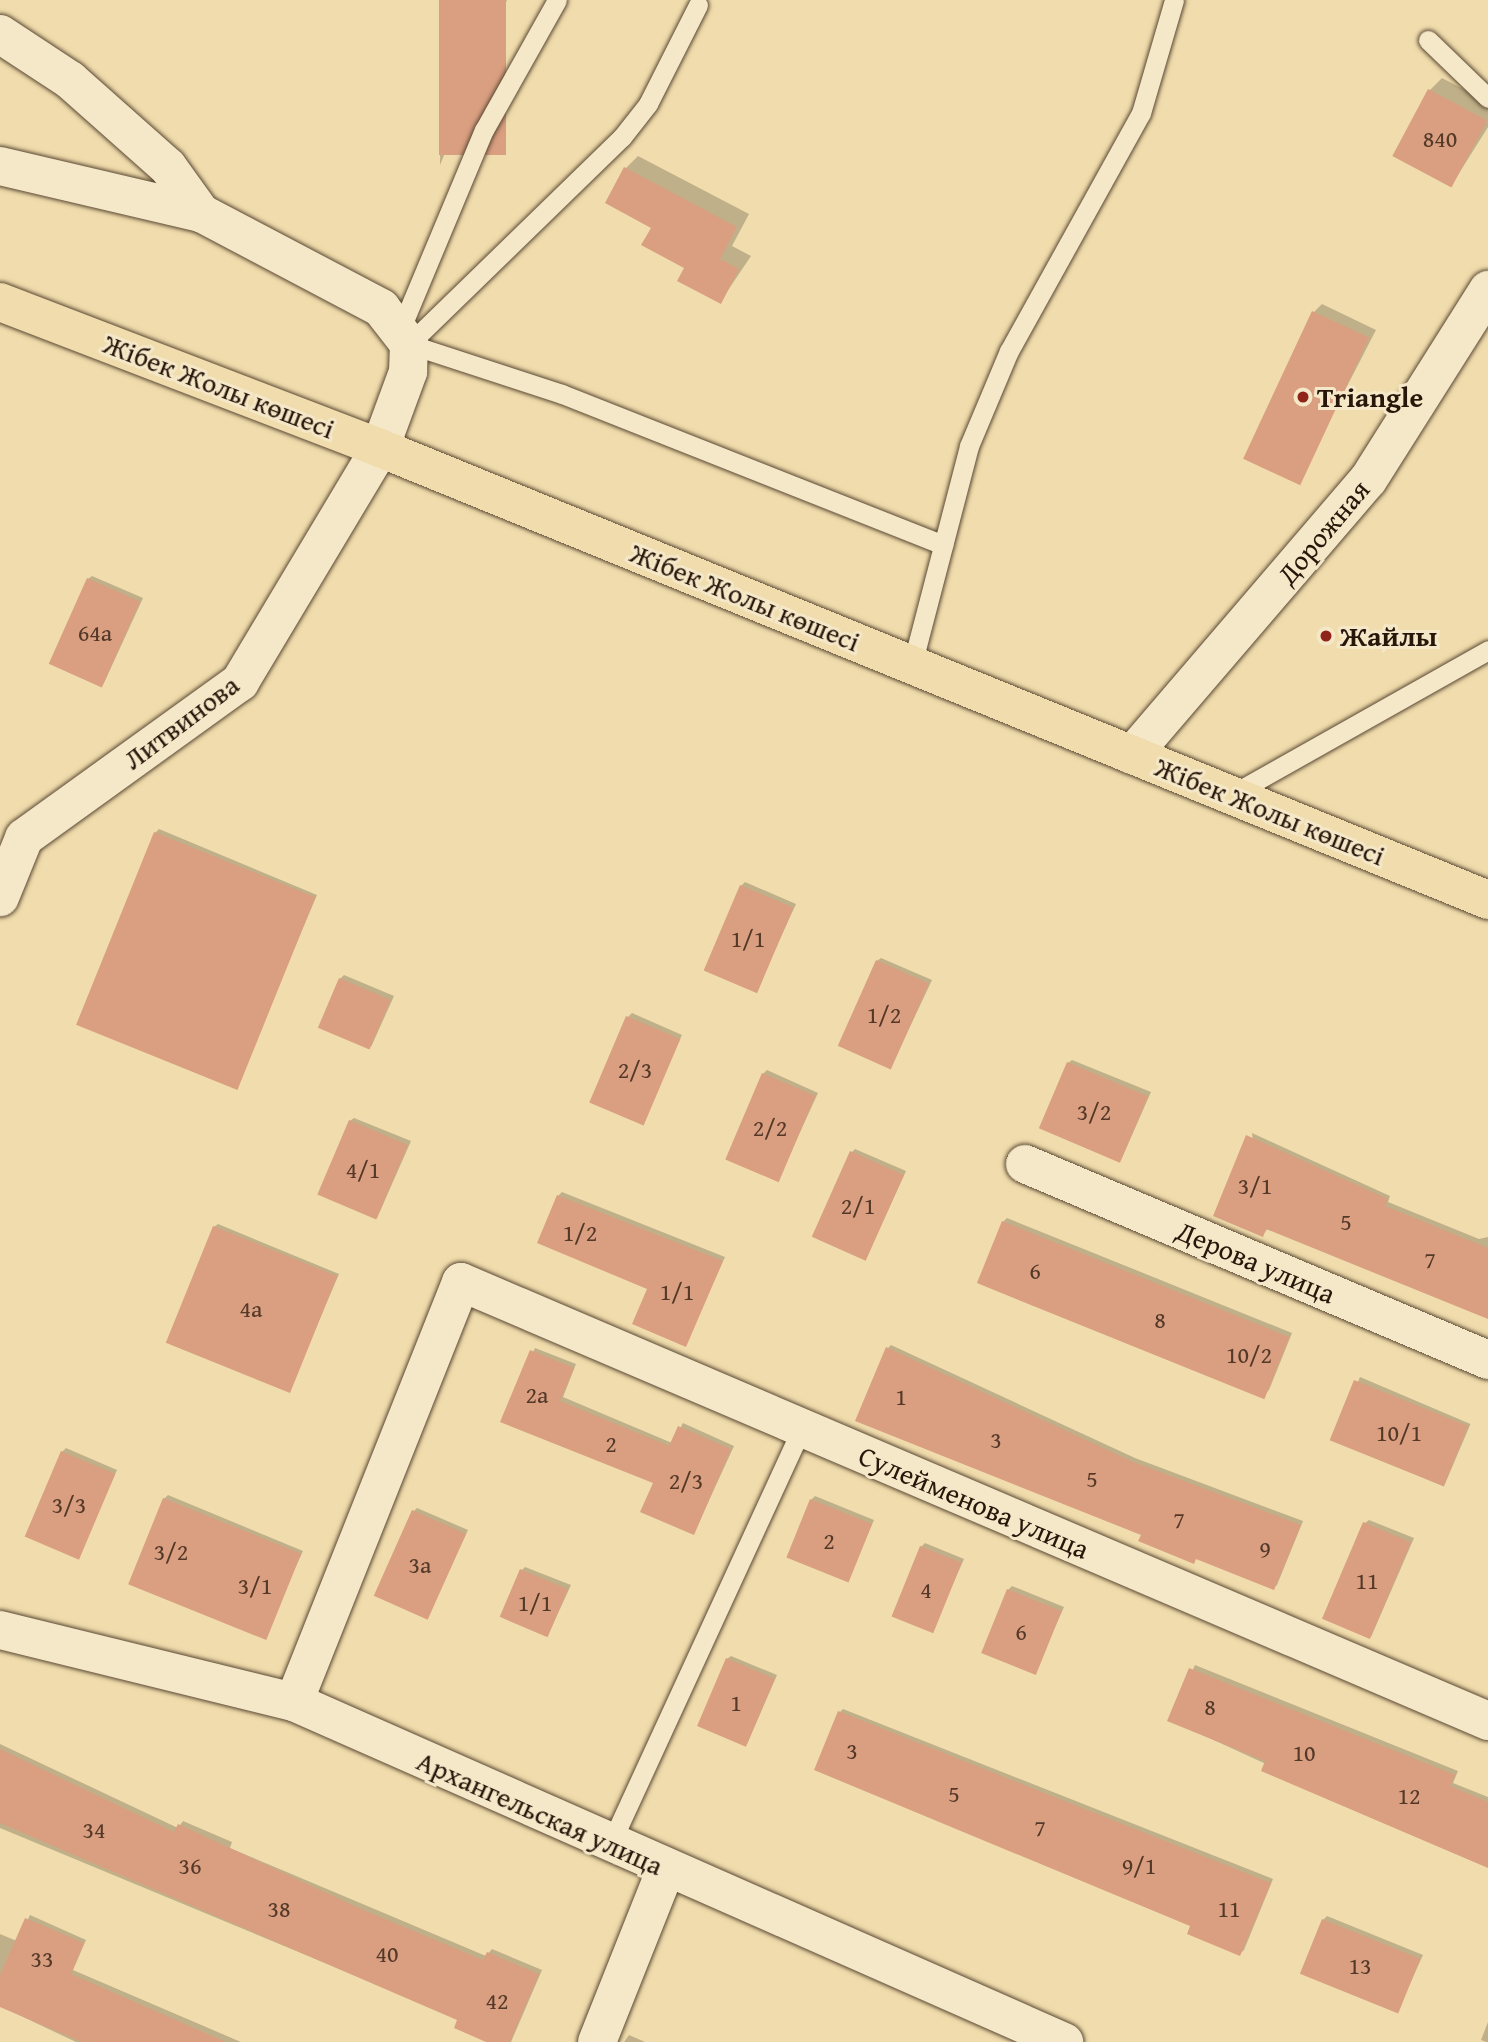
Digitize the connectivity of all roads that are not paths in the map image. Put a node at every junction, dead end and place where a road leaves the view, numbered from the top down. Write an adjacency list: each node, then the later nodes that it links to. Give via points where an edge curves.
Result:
1 (557, 0): 11 (lane, via 484,131)
2 (1174, 0): 13 (lane, via 1141,113 1009,351 969,446)
3 (698, 5): 11 (lane, via 648,104 622,137)
4 (0, 34): 8 (street, via 69,80 168,167)
5 (1428, 40): 6 (lane)
6 (1488, 98)
7 (0, 166): 8 (street)
8 (201, 213): 11 (street, via 381,308)
9 (1488, 290): 16 (street, Дорожная, via 1368,480)
10 (0, 302): 12 (highway, Жібек Жолы көшесі)
11 (405, 336): 12 (street, Литвинова, via 408,372); 13 (lane)
12 (380, 448): 15 (highway, Жібек Жолы көшесі); 18 (street, Литвинова, via 240,682 24,838)
13 (943, 545): 15 (lane)
14 (1488, 650): 17 (lane)
15 (912, 665): 16 (highway, Жібек Жолы көшесі)
16 (1132, 755): 17 (highway, Жібек Жолы көшесі)
17 (1231, 795): 19 (highway, Жібек Жолы көшесі)
18 (1, 894)
19 (1488, 900)
20 (1025, 1164): 21 (street, Дерова улица)
21 (1488, 1360)
22 (802, 1428): 24 (street, Сулейменова улица, via 461,1282); 25 (street, Сулейменова улица); 26 (lane)
23 (0, 1630): 24 (street, Архангельская улица)
24 (294, 1702): 26 (street, Архангельская улица)
25 (1488, 1721)
26 (610, 1845): 27 (street, Архангельская улица)
27 (666, 1868): 28 (street); 29 (street, Архангельская улица)
28 (597, 2042)
29 (1065, 2042)

